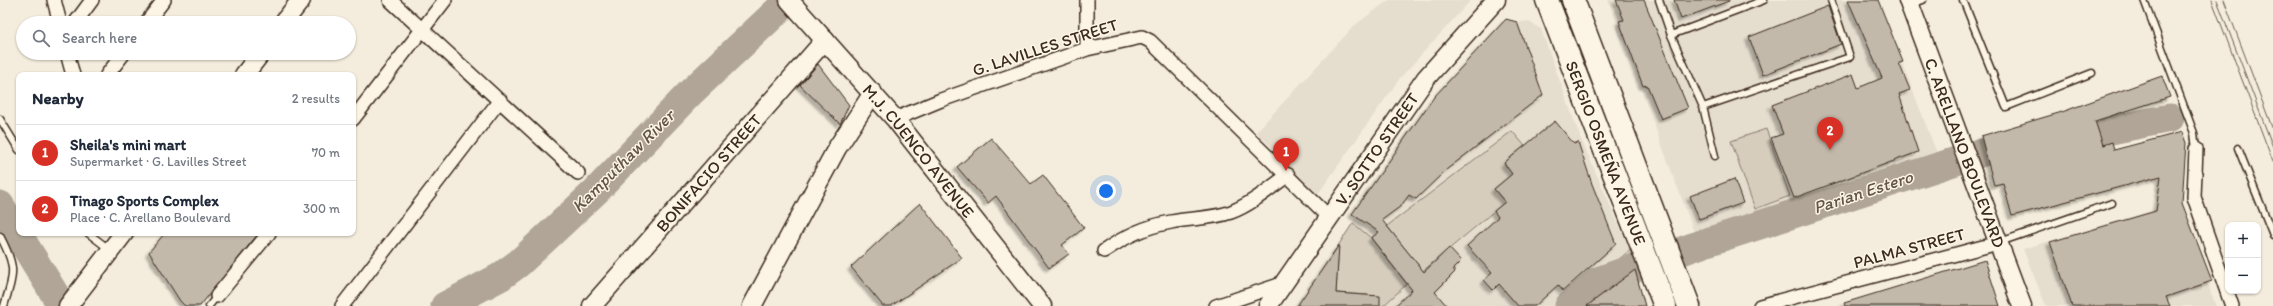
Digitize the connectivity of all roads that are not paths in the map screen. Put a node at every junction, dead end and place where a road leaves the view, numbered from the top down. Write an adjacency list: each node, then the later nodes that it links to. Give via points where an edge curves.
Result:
1 (54, 0): 18 (street)
2 (92, 0): 19 (street)
3 (164, 0): 20 (street)
4 (301, 0): 21 (main road)
5 (390, 0): 22 (street)
6 (446, 0): 22 (street)
7 (1087, 0): 25 (street)
8 (1496, 0): 46 (main road, V. SOTTO STREET, via 1426,78)
9 (1572, 0): 66 (highway, SERGIO OSMEÑA AVENUE)
10 (1659, 0): 23 (lane)
11 (1764, 0): 23 (lane)
12 (1831, 0): 35 (lane, via 1850,56)
13 (1963, 0): 32 (lane, via 2006,107)
14 (2144, 0): 41 (lane, via 2194,133)
15 (1545, 2): 65 (highway, SERGIO OSMEÑA AVENUE)
16 (1914, 2): 52 (main road, C. ARELLANO BOULEVARD, via 1962,150)
17 (794, 5): 24 (main road, M.J. CUENCO AVENUE)
18 (58, 16)
19 (80, 16)
20 (151, 16)
21 (289, 16)
22 (423, 30): 34 (street); 36 (street)
23 (1671, 35): 35 (lane)
24 (825, 40): 33 (main road, M.J. CUENCO AVENUE); 60 (main road, BONIFACIO STREET)
25 (1087, 49): 38 (street, G. LAVILLES STREET, via 940,100); 44 (street, G. LAVILLES STREET, via 1142,36 1150,41)
26 (69, 60): 29 (street)
27 (119, 60): 30 (street)
28 (256, 60): 31 (main road)
29 (72, 72)
30 (109, 72)
31 (246, 72)
32 (2092, 74)
33 (873, 93): 38 (main road, M.J. CUENCO AVENUE); 61 (main road, via 837,148)
34 (500, 100): 43 (street); 59 (street)
35 (1702, 107): 42 (lane)
36 (356, 115)
37 (0, 119): 39 (lane)
38 (895, 119): 62 (main road, M.J. CUENCO AVENUE)
39 (16, 145)
40 (2238, 148): 47 (lane)
41 (2196, 149): 69 (street, via 2194,197)
42 (1714, 156)
43 (578, 174)
44 (1288, 175): 46 (street, G. LAVILLES STREET); 54 (street, via 1243,207 1231,212 1215,217 1157,225 1131,233)
45 (2112, 204): 52 (lane, PALMA STREET)
46 (1330, 218): 55 (main road, V. SOTTO STREET)
47 (2273, 235)
48 (0, 236): 58 (lane, via 12,257 14,269)
49 (92, 236): 53 (lane)
50 (122, 236): 53 (main road)
51 (267, 236): 57 (street)
52 (1998, 243): 67 (street, PALMA STREET); 68 (main road, C. ARELLANO BOULEVARD)
53 (111, 250): 56 (main road)
54 (1104, 251)
55 (1282, 284): 63 (street); 64 (main road, V. SOTTO STREET)
56 (72, 301)
57 (213, 301)
58 (4, 306)
59 (342, 306)
60 (592, 306)
61 (752, 306)
62 (1042, 306)
63 (1216, 306)
64 (1268, 306)
65 (1665, 306)
66 (1690, 306)
67 (1760, 306)
68 (2022, 306)
69 (2232, 306)

